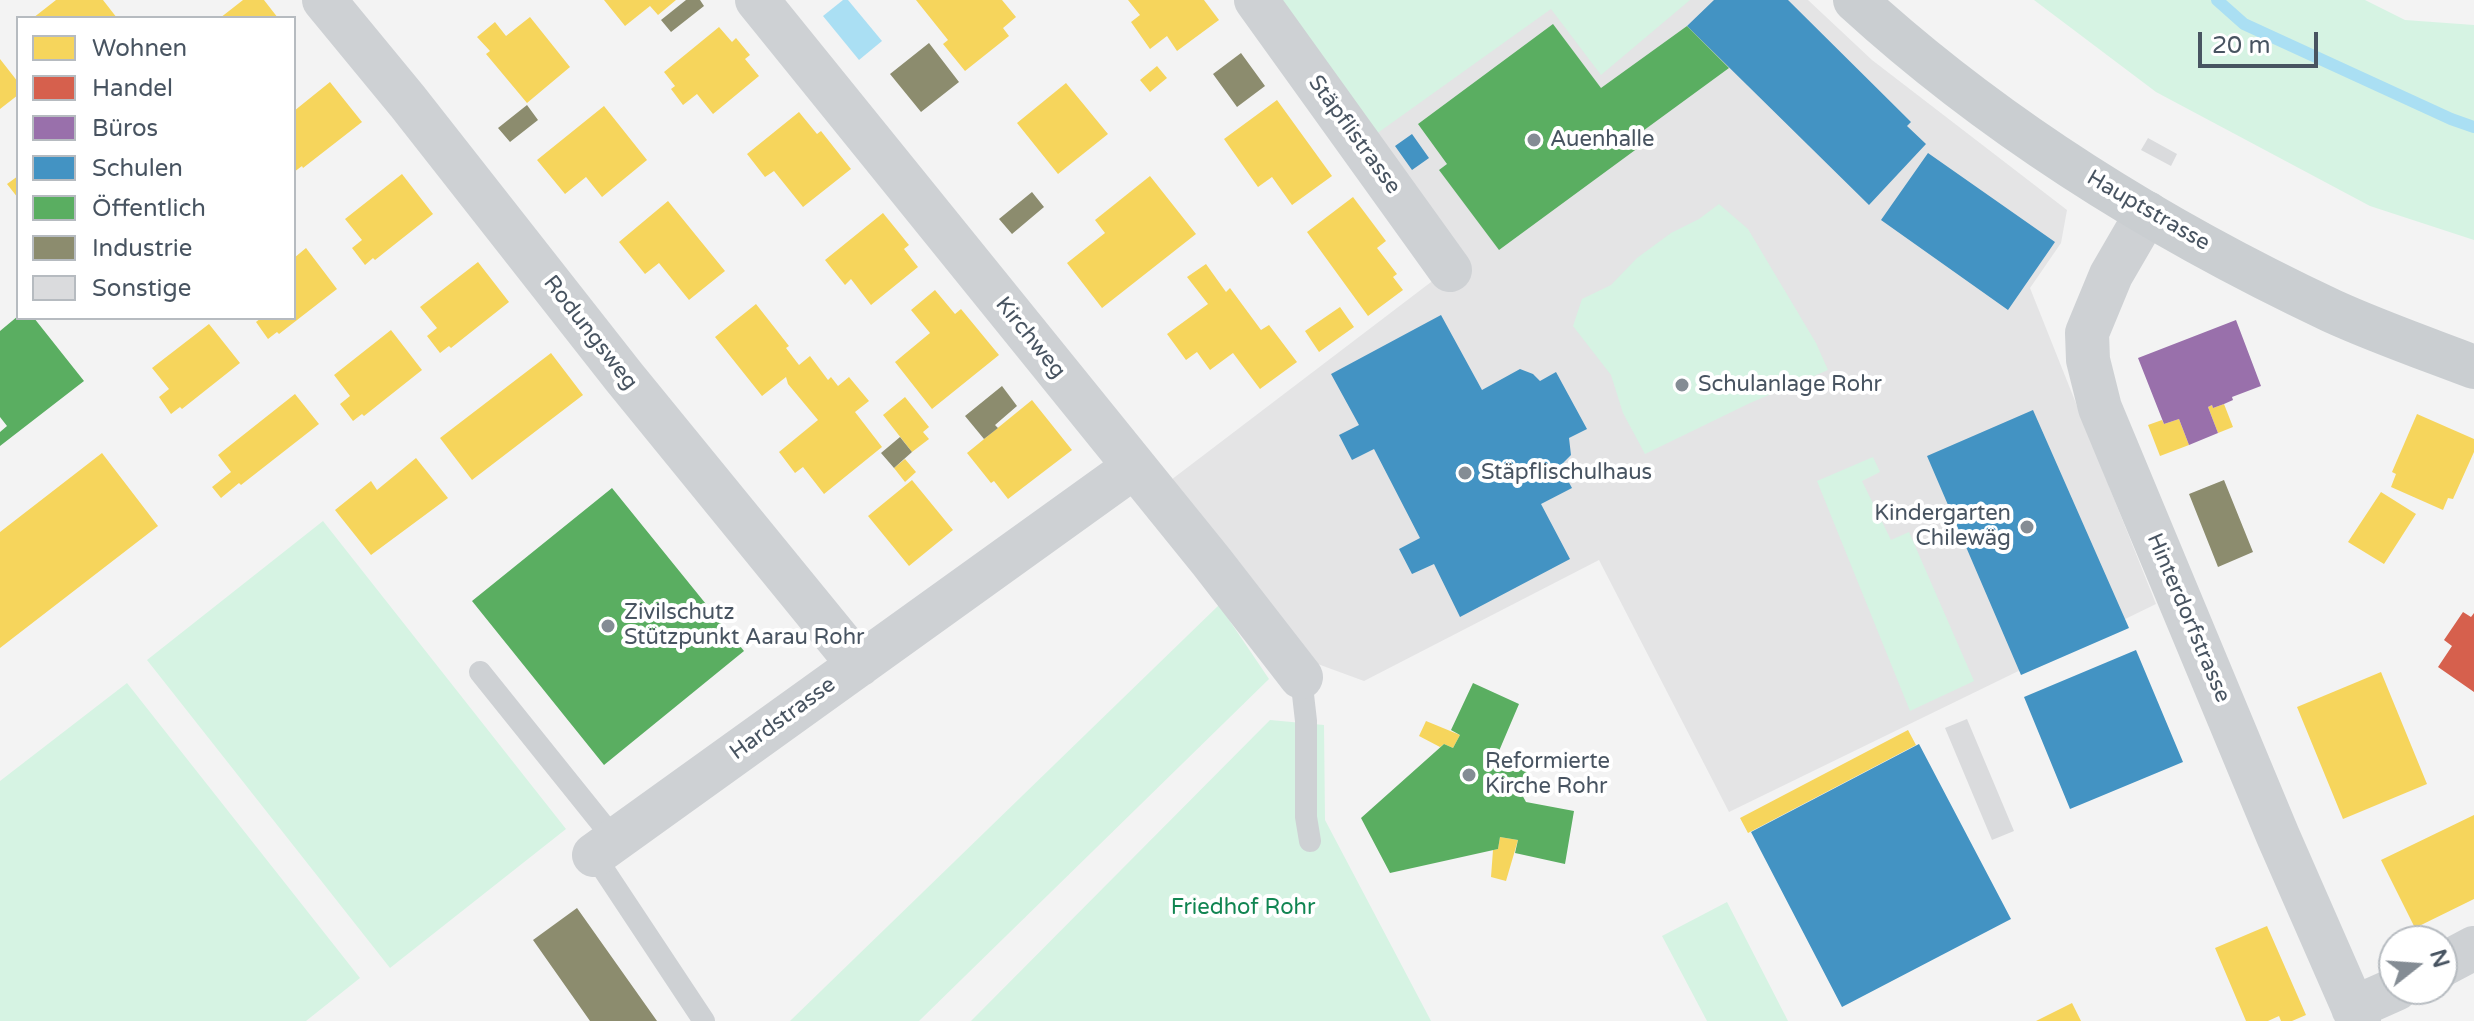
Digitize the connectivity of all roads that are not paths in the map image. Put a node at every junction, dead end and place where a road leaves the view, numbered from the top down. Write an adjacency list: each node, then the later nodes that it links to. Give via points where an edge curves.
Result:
1 (324, 0): 9 (street, Rodungsweg)
2 (757, 0): 8 (street, Kirchweg)
3 (1256, 0): 6 (street, Stäpflistrasse)
4 (1855, 0): 5 (main road, Hauptstrasse, via 2014,130)
5 (2147, 213): 7 (main road, Hauptstrasse, via 2334,312); 15 (street, Hinterdorfstrasse, via 2111,275 2087,333 2100,408)
6 (1450, 270)
7 (2474, 367)
8 (1134, 467): 9 (street, Hardstrasse); 11 (street, Kirchweg)
9 (859, 665): 13 (street, Hardstrasse)
10 (480, 672): 13 (lane)
11 (1301, 677): 12 (lane)
12 (1310, 841)
13 (604, 848): 16 (lane)
14 (2378, 1000): 15 (street)
15 (2356, 1014)
16 (704, 1021)

